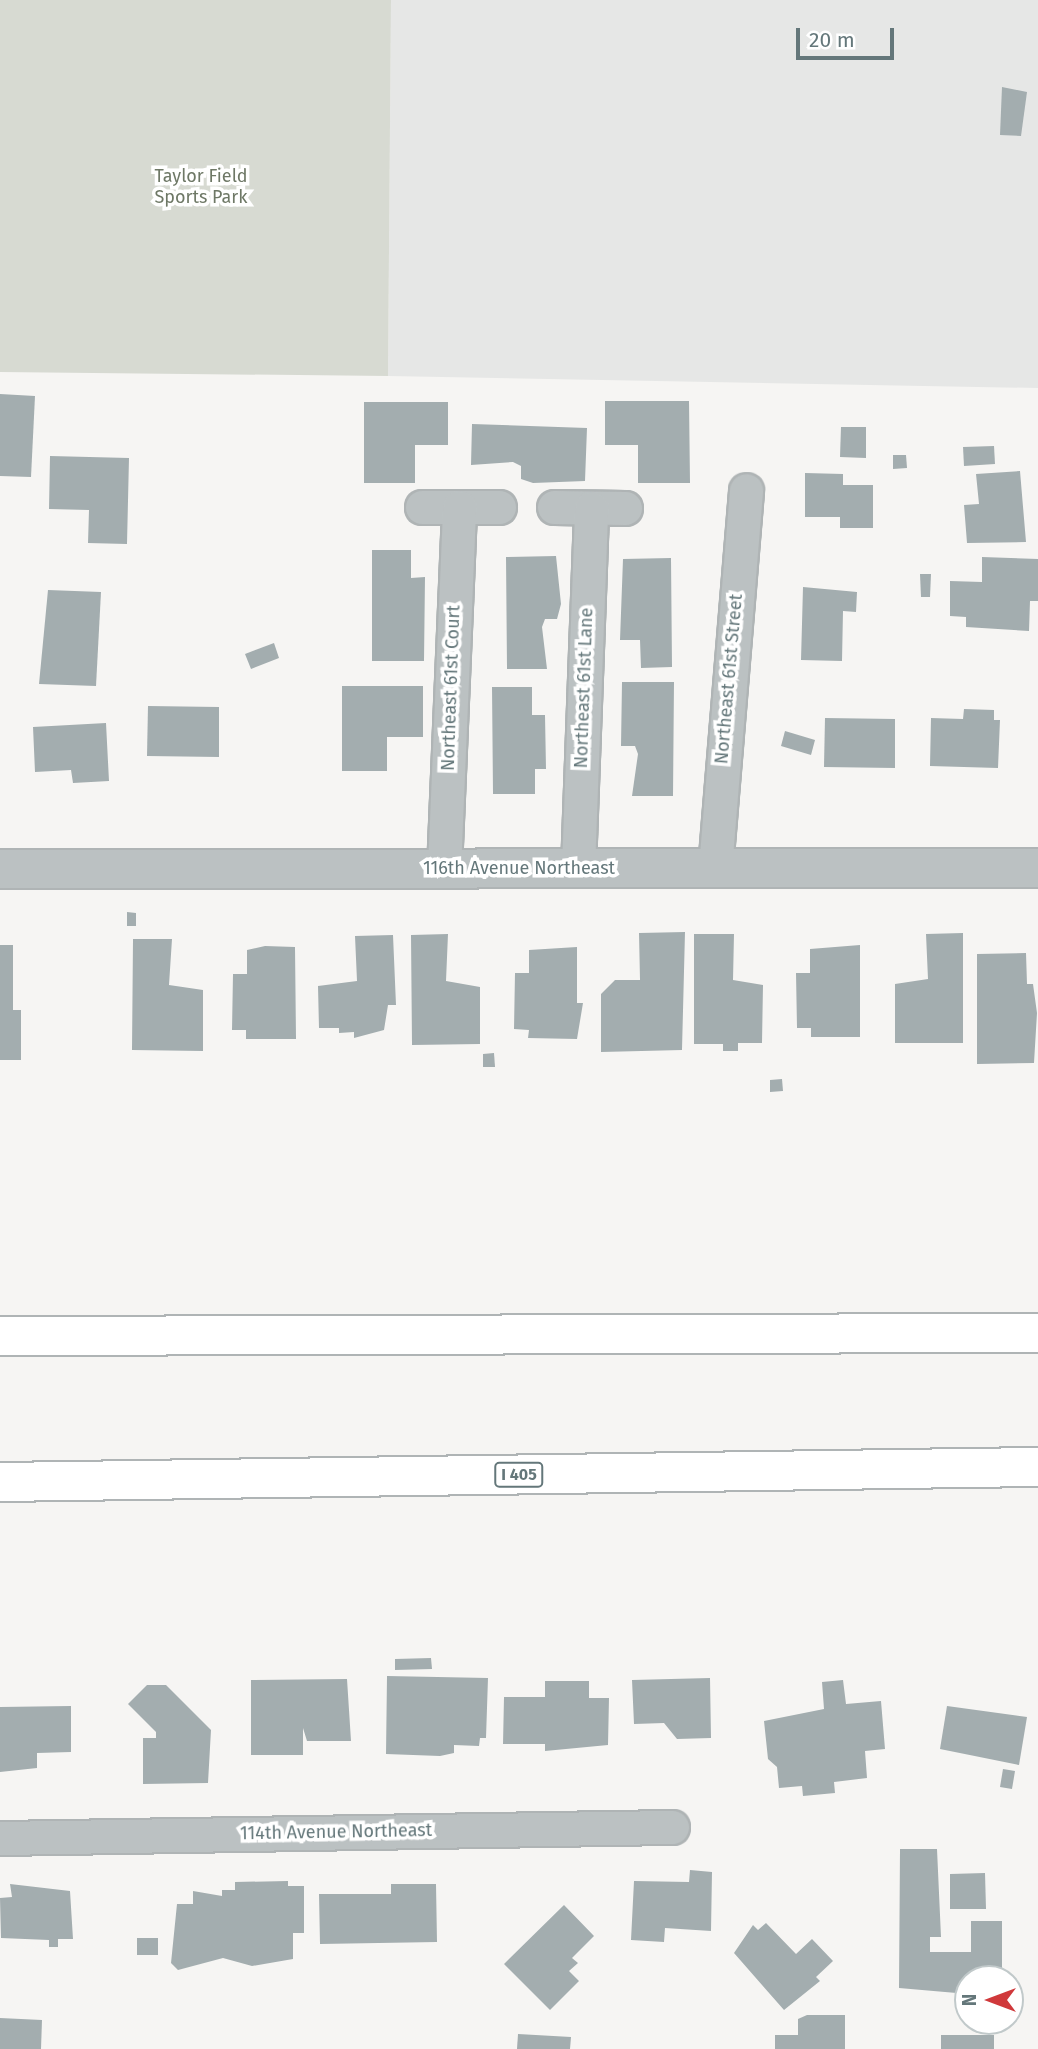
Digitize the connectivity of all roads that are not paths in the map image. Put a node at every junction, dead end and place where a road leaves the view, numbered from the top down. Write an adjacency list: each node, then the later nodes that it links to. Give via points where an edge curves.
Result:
1 (746, 490): 9 (street, Northeast 61st Street)
2 (422, 507): 3 (street)
3 (459, 507): 4 (street); 12 (street, Northeast 61st Court)
4 (499, 507)
5 (554, 507): 6 (street)
6 (591, 508): 7 (street); 8 (street, Northeast 61st Lane)
7 (625, 508)
8 (578, 868): 9 (street, 116th Avenue Northeast); 12 (street, 116th Avenue Northeast)
9 (715, 868): 10 (street, 116th Avenue Northeast)
10 (1038, 868)
11 (0, 869): 12 (street, 116th Avenue Northeast)
12 (444, 869)
13 (1038, 1333): 14 (highway)
14 (0, 1336)
15 (1038, 1467): 16 (highway, I 405)
16 (0, 1482)
17 (672, 1827): 18 (street, 114th Avenue Northeast)
18 (0, 1838)

